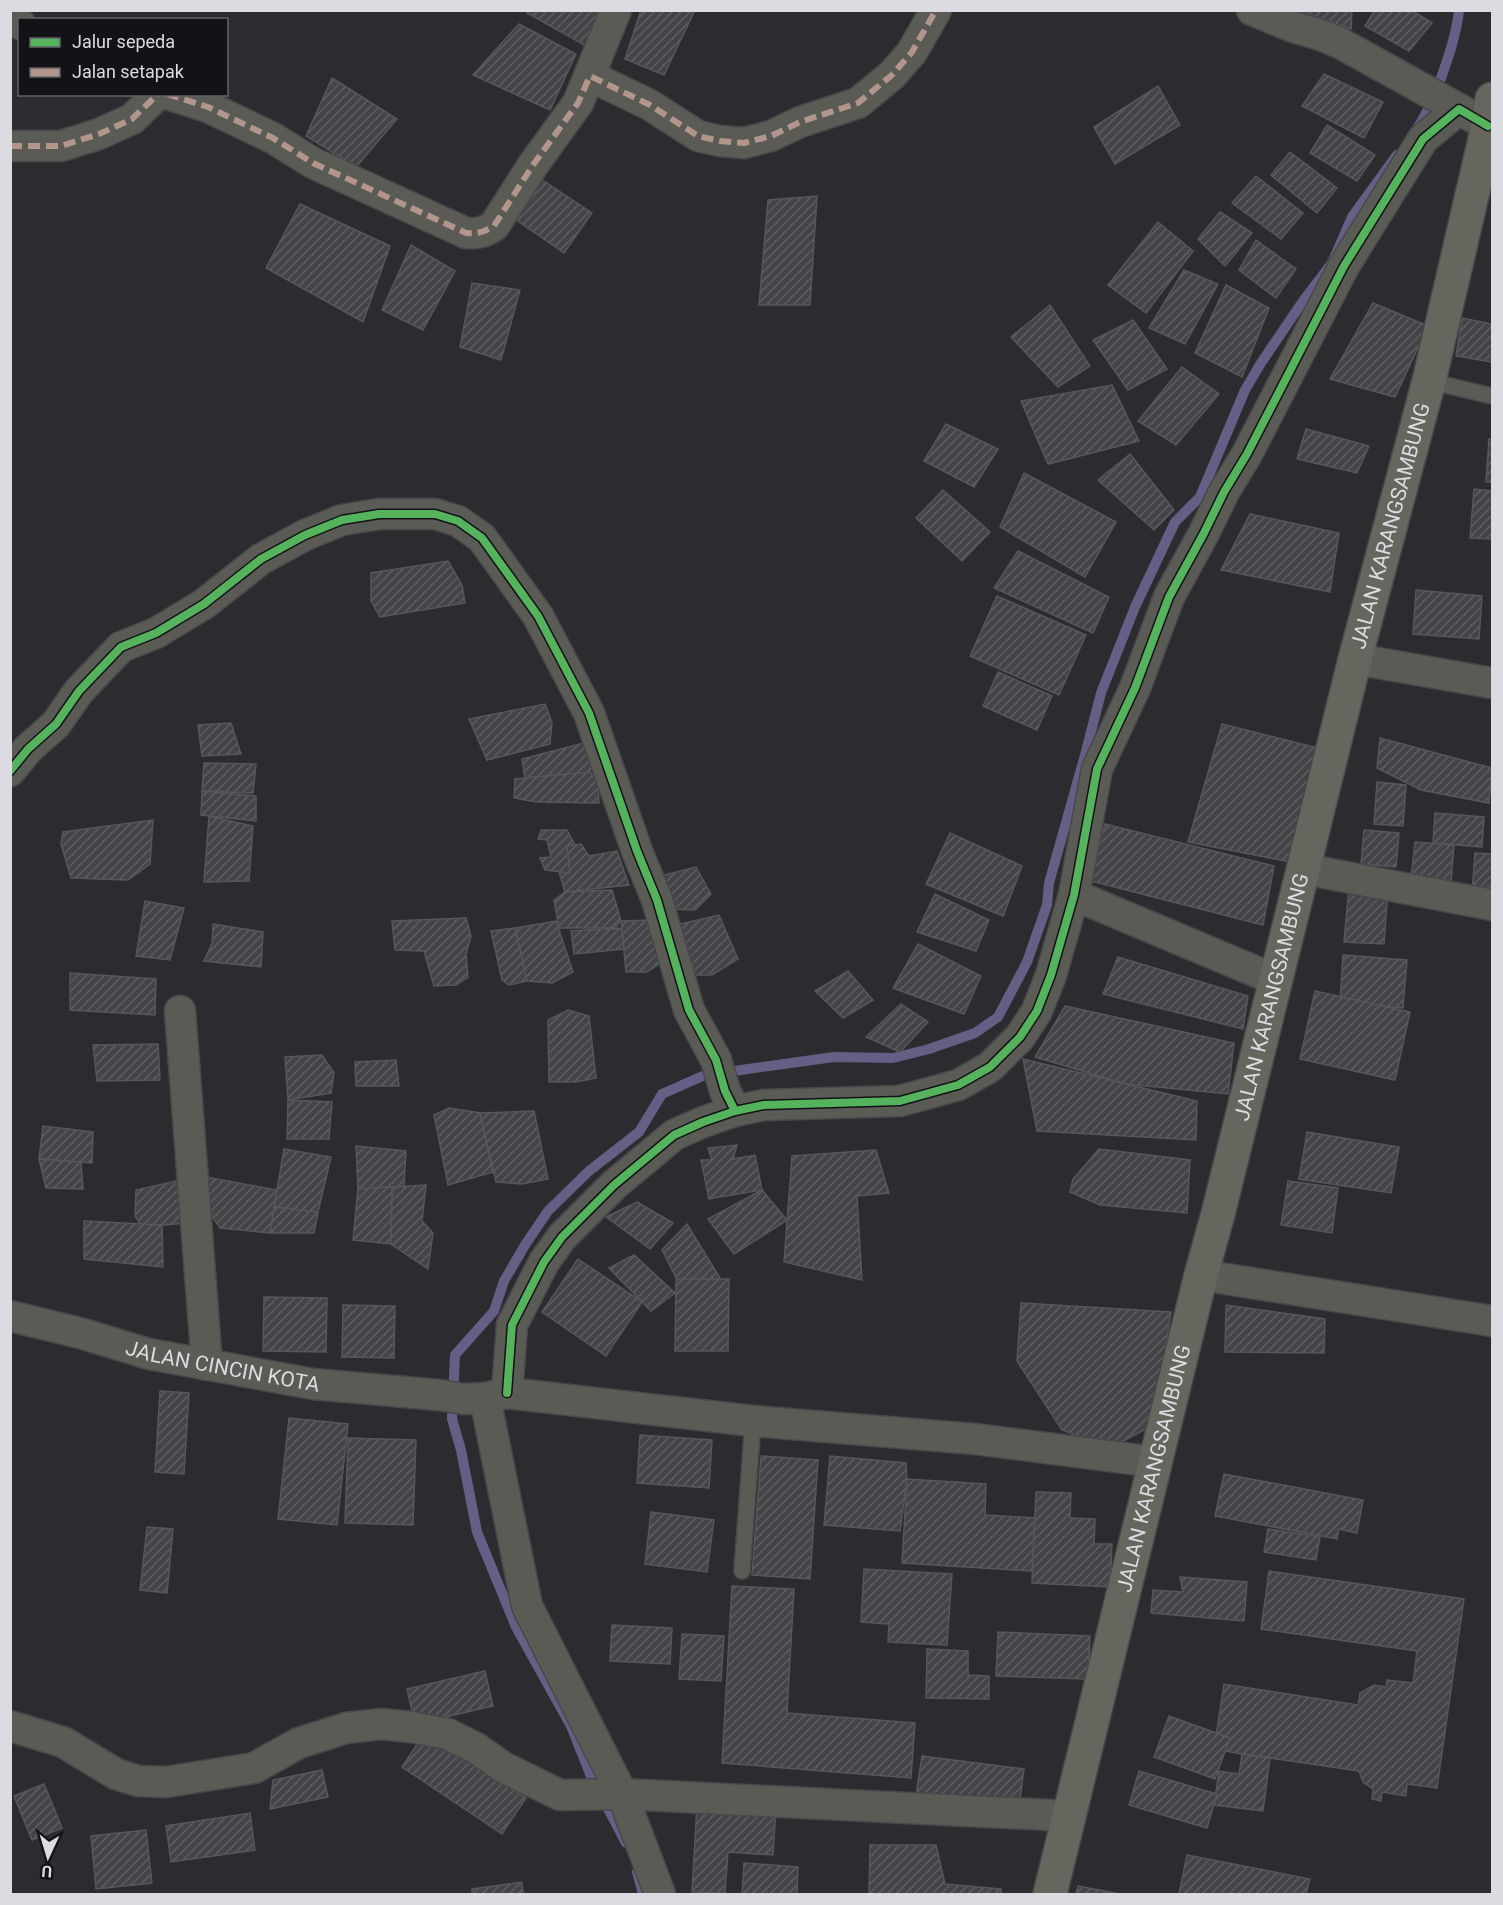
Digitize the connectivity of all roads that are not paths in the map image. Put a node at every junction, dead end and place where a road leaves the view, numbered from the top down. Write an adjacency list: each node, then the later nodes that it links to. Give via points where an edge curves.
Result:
1 (616, 10): 4 (street)
2 (936, 10): 4 (street, via 912,52 858,103 744,143 698,136 650,105)
3 (1252, 10): 7 (street, via 1340,43)
4 (590, 76): 6 (street, via 578,104 494,226 476,234 466,233 313,163 273,138 208,107)
5 (156, 96): 9 (street, via 132,119 99,134 61,146)
6 (173, 96)
7 (1454, 106): 8 (street); 16 (street, via 1423,140 1344,266 1169,597 1135,688 1097,769)
8 (1489, 131): 10 (main road, JALAN KARANGSAMBUNG)
9 (10, 146)
10 (1429, 381): 11 (lane); 12 (main road, JALAN KARANGSAMBUNG)
11 (1492, 396)
12 (1355, 660): 13 (street); 15 (main road, JALAN KARANGSAMBUNG)
13 (1492, 683)
14 (10, 771): 20 (street, via 121,647 156,633 204,604 270,554 342,520 380,514 435,514 458,521 482,538 538,615 589,713 657,900 689,1010 716,1060)
15 (1304, 869): 17 (street); 18 (main road, JALAN KARANGSAMBUNG)
16 (1074, 895): 18 (street); 20 (street, via 1037,1011 1020,1037 990,1067 957,1085 900,1101 764,1105)
17 (1492, 905)
18 (1276, 980): 21 (main road, JALAN KARANGSAMBUNG)
19 (180, 1011): 24 (street)
20 (730, 1101): 25 (street, via 703,1122 674,1135 614,1185 562,1237 544,1262)
21 (1201, 1275): 23 (street); 27 (main road, JALAN KARANGSAMBUNG)
22 (10, 1316): 24 (street, JALAN CINCIN KOTA, via 149,1354)
23 (1492, 1321)
24 (207, 1365): 25 (street, JALAN CINCIN KOTA, via 313,1384)
25 (474, 1396): 26 (street, JALAN CINCIN KOTA); 30 (street, via 527,1606)
26 (753, 1421): 27 (street, JALAN CINCIN KOTA, via 975,1439); 28 (lane)
27 (1155, 1461): 31 (main road, JALAN KARANGSAMBUNG)
28 (742, 1571)
29 (10, 1726): 30 (street, via 63,1742 116,1774 138,1781 166,1782 254,1768 299,1743 346,1728 381,1724 411,1727 448,1734 560,1796)
30 (618, 1794): 31 (street); 32 (street)
31 (1070, 1816): 33 (main road, JALAN KARANGSAMBUNG)
32 (660, 1894)
33 (1050, 1894)

